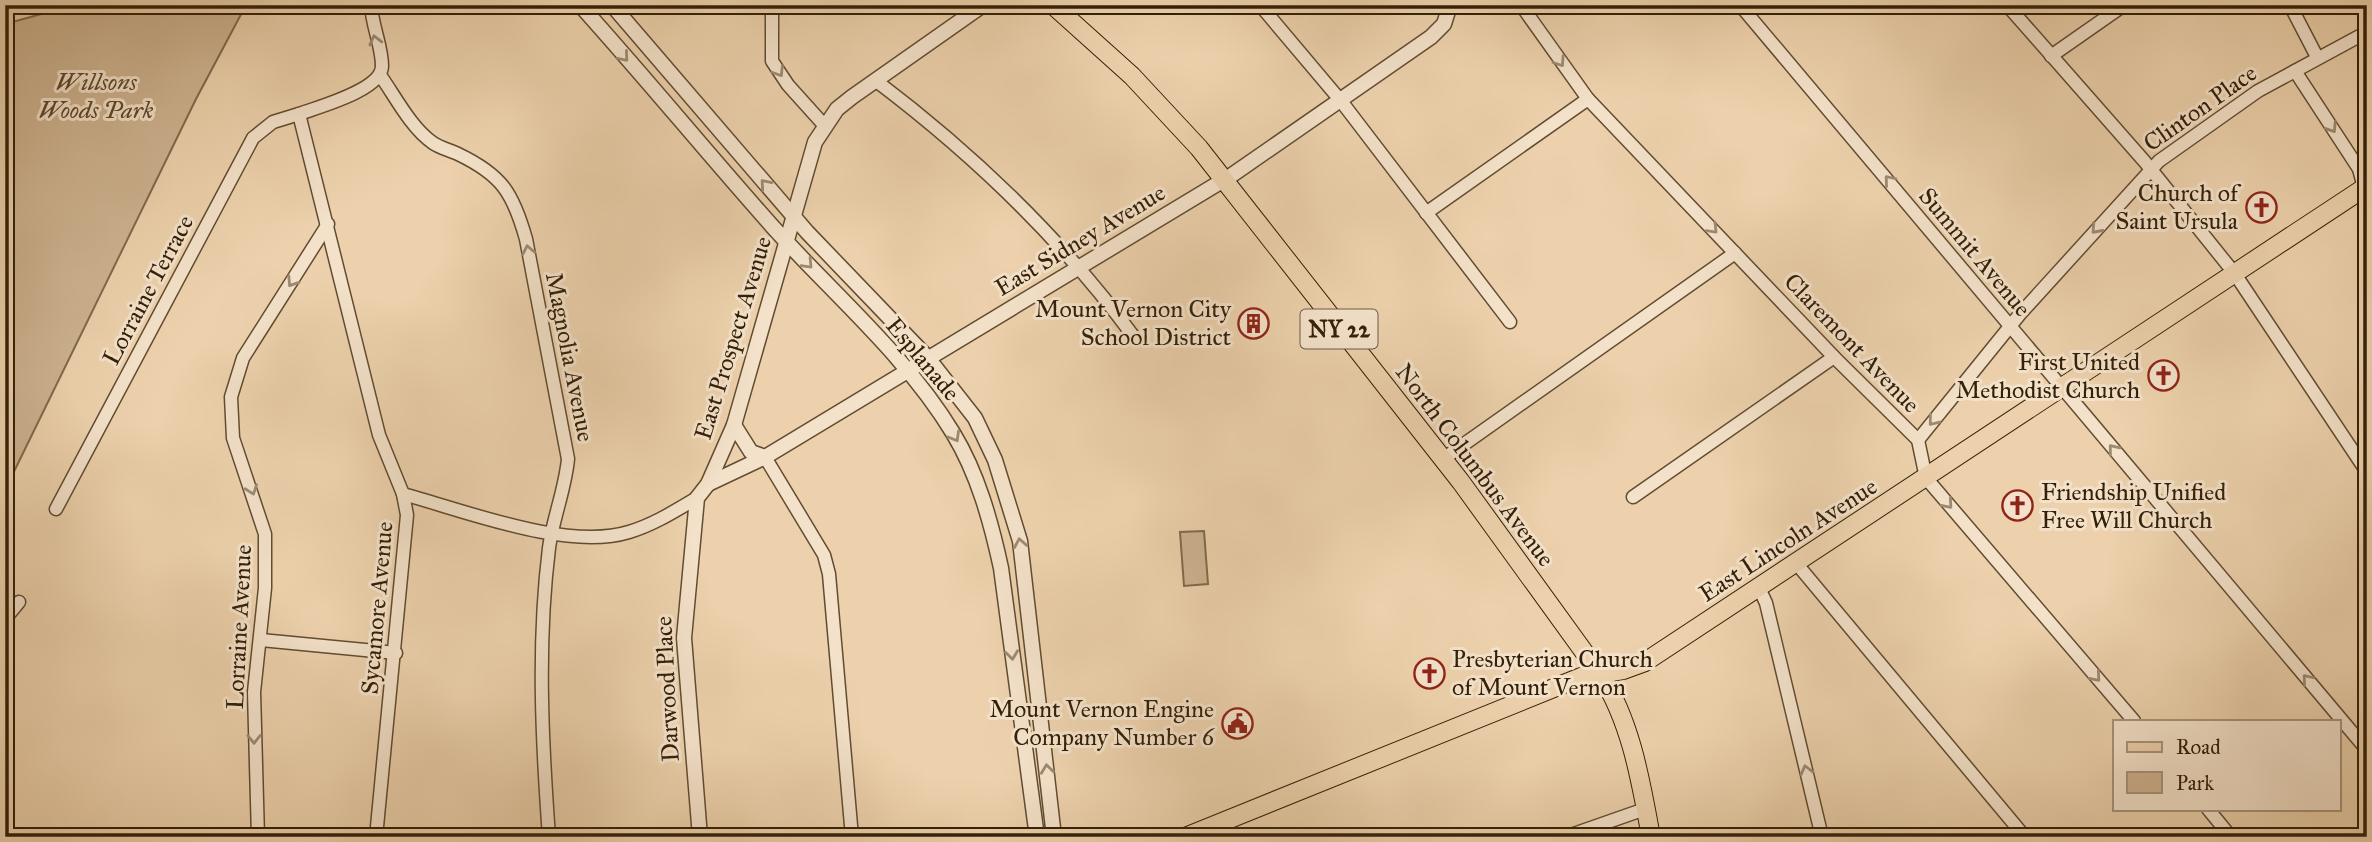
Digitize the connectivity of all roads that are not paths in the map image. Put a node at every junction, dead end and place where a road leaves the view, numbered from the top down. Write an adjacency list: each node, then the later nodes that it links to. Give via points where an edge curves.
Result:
1 (371, 5): 18 (street, one-way to 1)
2 (580, 5): 30 (street, Esplanade, one-way to 30)
3 (612, 5): 28 (street, Esplanade, one-way to 3)
4 (772, 5): 23 (street, one-way to 23, via 775,69)
5 (984, 5): 19 (street, East Prospect Avenue)
6 (1053, 5): 25 (main road, North Columbus Avenue / NY 22, via 1153,96)
7 (1260, 5): 21 (street)
8 (1450, 5): 21 (street, East Sidney Avenue, via 1444,24 1431,37)
9 (1521, 5): 20 (street, Claremont Avenue, one-way to 20)
10 (1741, 5): 35 (street, Summit Avenue, one-way to 10)
11 (2007, 5): 15 (street)
12 (2290, 5): 16 (street)
13 (2124, 6): 15 (street)
14 (2367, 32): 16 (street, Clinton Place)
15 (2052, 56): 24 (street)
16 (2317, 57): 17 (street, Clinton Place)
17 (2295, 71): 24 (street, Clinton Place, via 2258,91); 26 (street, one-way to 26, via 2359,169)
18 (380, 75): 22 (street, via 369,86); 52 (street, Magnolia Avenue, one-way to 18, via 568,459 517,208 494,175 422,133)
19 (875, 80): 23 (street, East Prospect Avenue); 32 (street, via 1020,202)
20 (1588, 99): 27 (street); 31 (street, Claremont Avenue, one-way to 31)
21 (1340, 101): 25 (street, East Sidney Avenue); 27 (street)
22 (299, 114): 29 (street); 51 (street, Lorraine Terrace, via 273,121 253,138)
23 (824, 125): 28 (street, East Prospect Avenue)
24 (2150, 169): 33 (street); 35 (street, Clinton Place, one-way to 35)
25 (1224, 180): 32 (street, East Sidney Avenue); 44 (main road, North Columbus Avenue / NY 22)
26 (2366, 191): 33 (main road, East Lincoln Avenue)
27 (1426, 213): 34 (street)
28 (793, 216): 30 (street, East Prospect Avenue); 38 (street, Esplanade)
29 (328, 224): 48 (street, Sycamore Avenue, via 379,435); 57 (street, Lorraine Avenue, one-way to 57, via 243,358 232,397 233,438 265,534)
30 (786, 240): 39 (street, Esplanade, one-way to 39); 41 (street, East Prospect Avenue)
31 (1735, 253): 37 (street, Claremont Avenue); 44 (street)
32 (1078, 267): 36 (street); 38 (street, East Sidney Avenue)
33 (2235, 274): 40 (main road, East Lincoln Avenue); 45 (street)
34 (1510, 322)
35 (2010, 326): 40 (street, Summit Avenue); 42 (street, Clinton Place, one-way to 42)
36 (1134, 337)
37 (1834, 357): 42 (street, Claremont Avenue); 49 (street)
38 (928, 358): 39 (street, East Sidney Avenue); 73 (street, Esplanade, one-way to 38, via 1030,606 1013,512 975,418)
39 (907, 370): 43 (street, East Sidney Avenue); 72 (street, Esplanade, one-way to 72, via 954,435 973,472 994,536)
40 (2063, 390): 46 (main road, East Lincoln Avenue); 61 (street, Summit Avenue, one-way to 40)
41 (734, 425): 43 (street, via 751,452); 47 (street, East Prospect Avenue)
42 (1918, 440): 46 (street, Claremont Avenue)
43 (765, 457): 47 (street, East Sidney Avenue); 71 (street, via 824,555 830,574)
44 (1443, 459): 59 (main road, North Columbus Avenue / NY 22)
45 (2367, 472)
46 (1926, 478): 53 (main road, East Lincoln Avenue); 60 (street, Claremont Avenue, one-way to 60)
47 (708, 484): 50 (street, East Prospect Avenue)
48 (403, 494): 52 (street, East Prospect Avenue); 58 (street, Sycamore Avenue, via 407,515)
49 (1633, 497)
50 (697, 498): 52 (street, East Prospect Avenue, via 628,533 575,538); 70 (street, Darwood Place, via 684,638)
51 (56, 509)
52 (552, 533): 69 (street, Magnolia Avenue, via 542,662)
53 (1796, 563): 54 (main road, East Lincoln Avenue); 64 (street)
54 (1759, 587): 59 (main road, East Lincoln Avenue, via 1645,662); 75 (street, one-way to 54)
55 (19, 602): 56 (street)
56 (5, 620)
57 (261, 640): 58 (street); 67 (street, Lorraine Avenue, one-way to 67, via 254,692)
58 (396, 653): 68 (street, Sycamore Avenue)
59 (1600, 674): 62 (main road, North Columbus Avenue / NY 22, via 1616,698); 65 (main road, East Lincoln Avenue, via 1581,677)
60 (2133, 720)
61 (2367, 750)
62 (1645, 809): 66 (main road, North Columbus Avenue / NY 22); 74 (street)
63 (2209, 810): 77 (street)
64 (2017, 831): 76 (street)
65 (1189, 836)
66 (1645, 836)
67 (258, 837)
68 (376, 837)
69 (549, 837)
70 (700, 837)
71 (852, 837)
72 (1037, 837)
73 (1054, 837)
74 (1565, 837)
75 (1822, 837)
76 (2025, 837)
77 (2231, 837)

